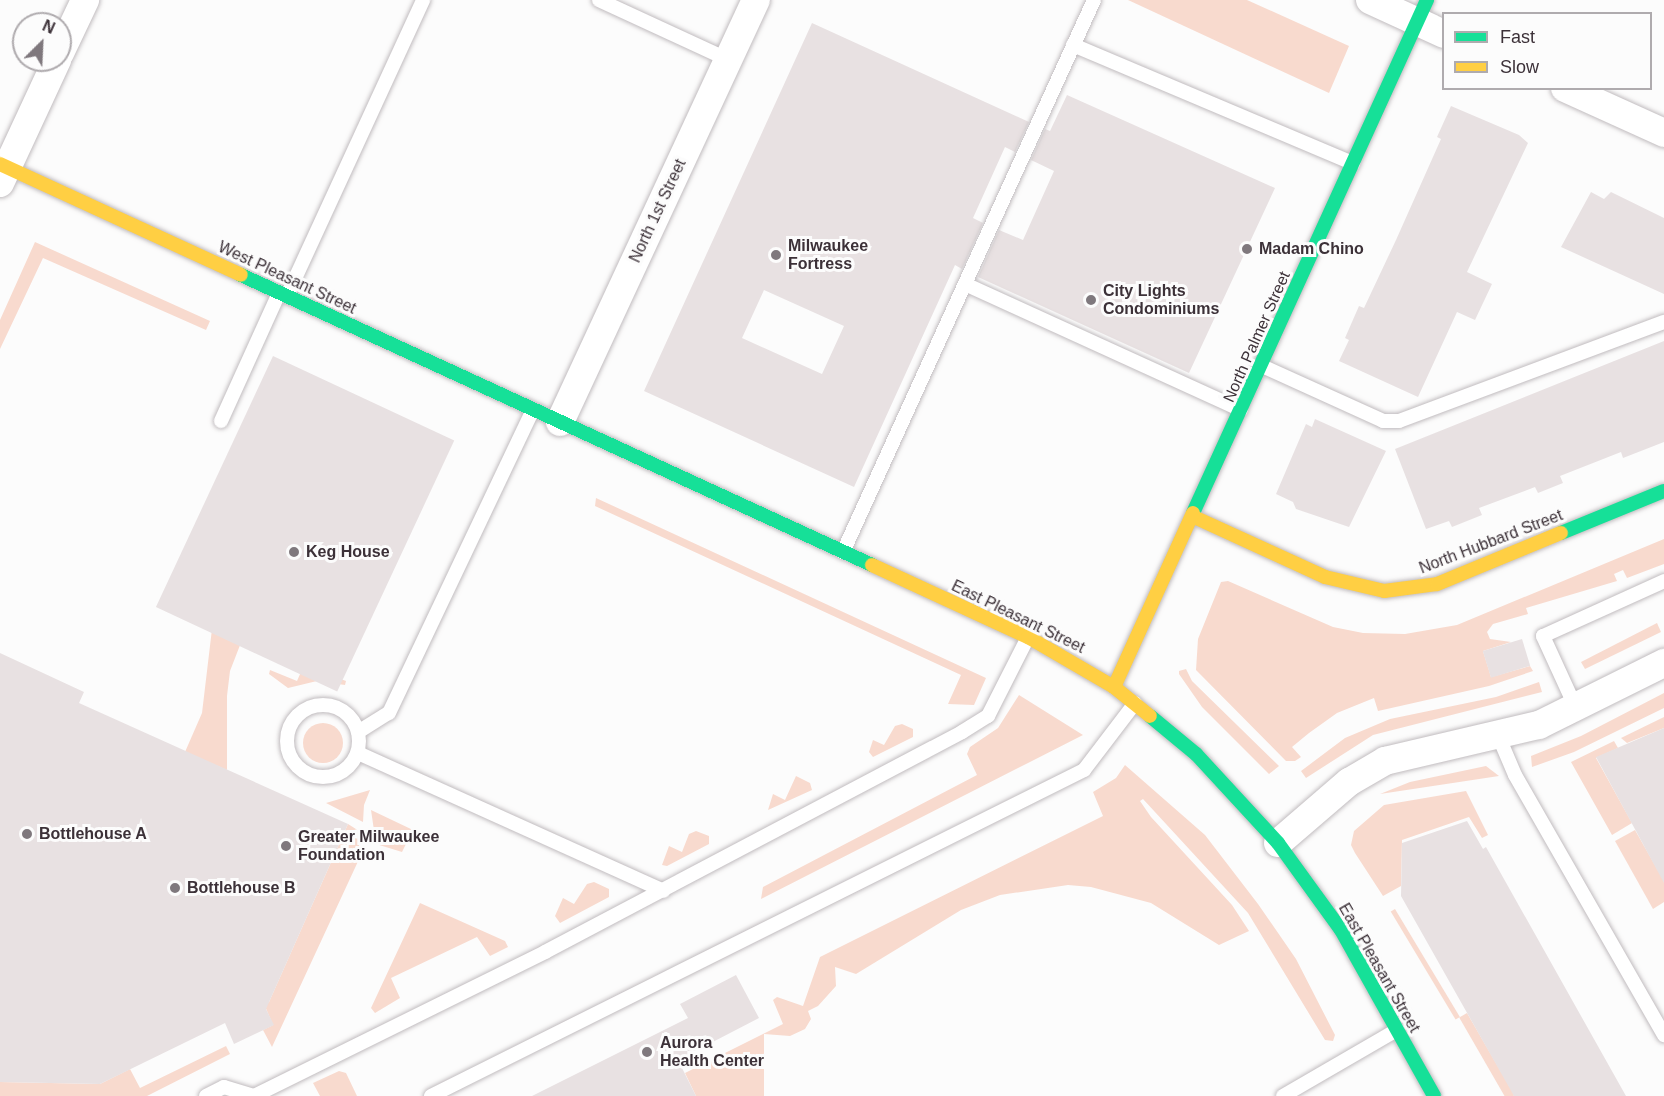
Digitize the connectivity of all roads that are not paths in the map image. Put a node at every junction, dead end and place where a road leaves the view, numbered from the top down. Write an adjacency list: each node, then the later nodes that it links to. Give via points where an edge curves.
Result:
1 (85, 0): 8 (street)
2 (423, 0): 18 (lane)
3 (598, 0): 11 (lane)
4 (756, 0): 11 (street, North 1st Street)
5 (1094, 0): 10 (lane)
6 (1370, 0): 7 (street)
7 (1422, 11): 9 (street); 15 (street, North Palmer Street)
8 (72, 28)
9 (1442, 33)
10 (1073, 45): 15 (lane); 17 (lane)
11 (729, 60): 24 (street, North 1st Street)
12 (51, 72): 16 (street)
13 (1569, 90): 14 (street)
14 (1664, 133)
15 (1353, 163): 20 (street, North Palmer Street)
16 (2, 171): 18 (street, West Pleasant Street)
17 (965, 284): 22 (lane); 27 (lane)
18 (283, 295): 21 (street, West Pleasant Street); 23 (lane)
19 (1664, 322): 20 (lane, via 1400,421 1383,421)
20 (1262, 366): 22 (street, North Palmer Street)
21 (533, 410): 24 (street, West Pleasant Street); 34 (lane, via 389,713)
22 (1242, 410): 26 (street, North Palmer Street)
23 (221, 421)
24 (560, 422): 27 (street, East Pleasant Street)
25 (1664, 491): 26 (street, North Hubbard Street, via 1437,584 1384,591 1325,577)
26 (1194, 517): 31 (street, North Palmer Street)
27 (843, 552): 29 (street, East Pleasant Street)
28 (1664, 581): 33 (lane, via 1543,636)
29 (1028, 637): 31 (street, East Pleasant Street); 38 (lane, via 988,716)
30 (1664, 663): 33 (street)
31 (1114, 687): 32 (street, East Pleasant Street)
32 (1135, 703): 37 (street, East Pleasant Street, via 1196,754); 43 (lane, via 1084,770)
33 (1575, 706): 35 (street, via 1539,724)
34 (358, 732): 36 (lane); 36 (lane, via 349,715 339,709 316,706 296,717 287,738 292,761 310,775 334,776 344,771)
35 (1498, 735): 37 (street, via 1385,761 1349,782); 40 (lane, via 1512,769)
36 (358, 753): 38 (lane)
37 (1278, 843): 39 (street, East Pleasant Street, via 1341,930)
38 (663, 891): 42 (lane)
39 (1397, 1030): 44 (lane); 45 (street, East Pleasant Street)
40 (1664, 1035)
41 (206, 1096): 42 (lane, via 224,1087)
42 (254, 1096)
43 (431, 1096)
44 (1282, 1096)
45 (1434, 1096)

